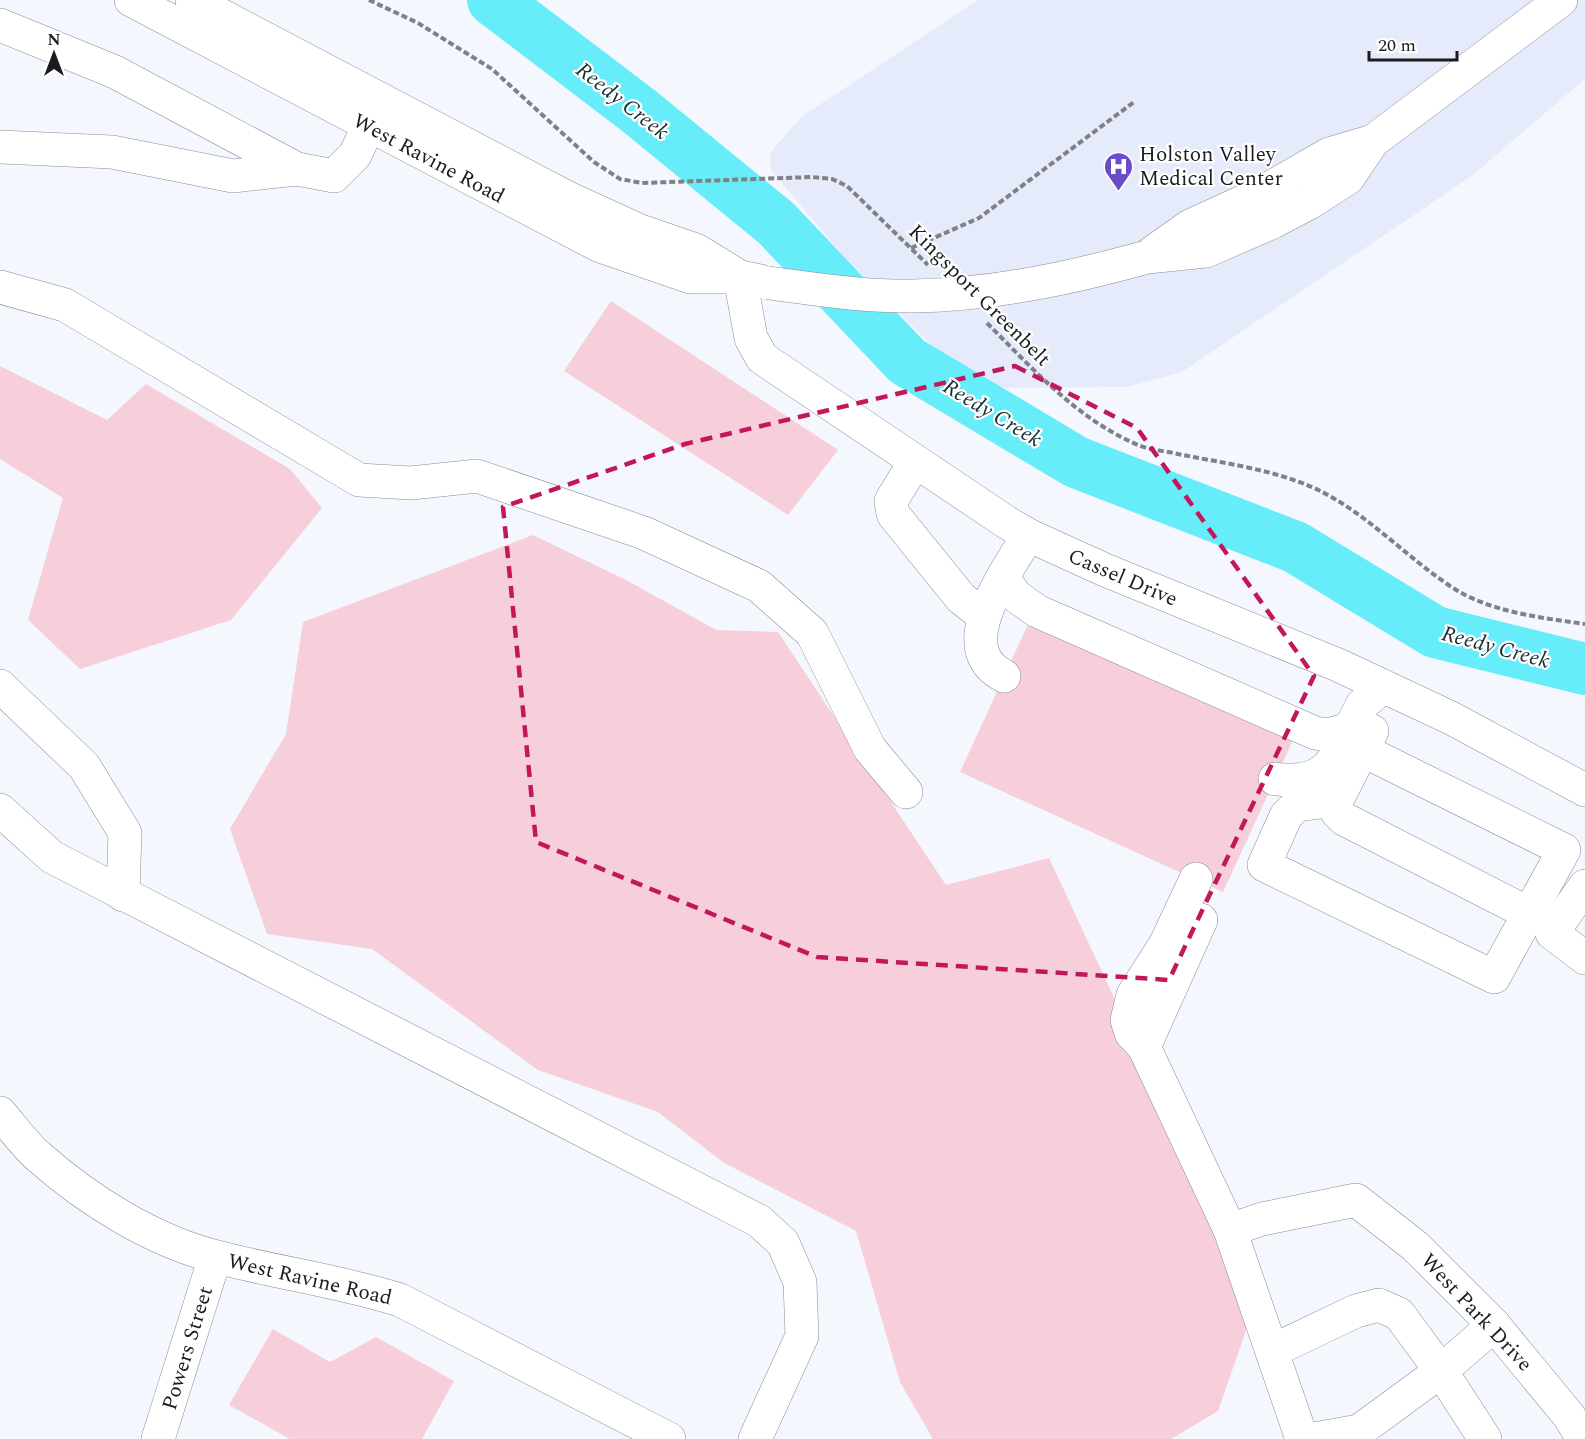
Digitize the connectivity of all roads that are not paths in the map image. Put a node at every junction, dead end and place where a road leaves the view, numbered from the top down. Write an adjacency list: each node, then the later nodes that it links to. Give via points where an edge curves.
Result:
1 (130, 0): 5 (street, West Ravine Road)
2 (192, 0): 5 (street, West Ravine Road)
3 (1561, 0): 8 (street, West Ravine Road, bridge, via 1373,141 1329,154 1258,195 1190,226 1147,257 1086,274 1001,289 913,296 830,291)
4 (0, 25): 7 (street, via 115,72)
5 (375, 113): 7 (street, via 355,155 334,176); 8 (street, West Ravine Road, via 638,230 696,250)
6 (0, 147): 7 (street, via 112,152 233,176)
7 (297, 169)
8 (754, 280): 10 (street, Cassel Drive, via 751,338 762,358)
9 (0, 288): 20 (street, via 65,305 359,480 411,483 477,476 644,533 759,586 812,633 870,749)
10 (915, 462): 11 (street, Cassel Drive); 13 (street, via 891,501 893,514 960,598)
11 (1028, 535): 12 (street); 16 (street, Cassel Drive)
12 (1004, 580): 13 (street); 17 (street, via 1016,596 1037,612 1315,733)
13 (984, 616): 14 (street, via 982,657 992,670)
14 (1004, 676)
15 (0, 686): 25 (street, via 84,766 125,833)
16 (1383, 686): 17 (street, via 1362,705); 19 (street, Cassel Drive)
17 (1357, 740): 18 (street, via 1319,774 1296,782); 21 (street); 26 (street, via 1564,850)
18 (1275, 779)
19 (1585, 790)
20 (906, 792)
21 (1337, 800): 26 (street, via 1337,812 1344,819); 26 (street, via 1297,805 1286,816 1264,865 1494,977)
22 (0, 810): 25 (street, via 52,857)
23 (1206, 884): 29 (street, via 1134,994 1127,1020 1131,1033 1144,1047)
24 (1585, 886): 27 (street, via 1552,933)
25 (123, 895): 36 (street, via 759,1221 783,1243 800,1282 802,1336)
26 (1528, 914)
27 (1585, 958)
28 (0, 1113): 30 (street, West Ravine Road, via 38,1156 79,1188 123,1217)
29 (1230, 1230): 31 (street, West Park Drive, via 1262,1219 1356,1200 1415,1246); 32 (street)
30 (215, 1257): 34 (street, Powers Street); 35 (street, West Ravine Road, via 399,1300)
31 (1494, 1324): 33 (street); 40 (street, West Park Drive, via 1569,1416)
32 (1272, 1351): 33 (street, via 1356,1311 1380,1305 1399,1314); 37 (street)
33 (1441, 1371): 38 (street, via 1359,1431); 39 (street)
34 (158, 1439)
35 (669, 1439)
36 (755, 1439)
37 (1302, 1439)
38 (1314, 1439)
39 (1485, 1439)
40 (1583, 1439)

